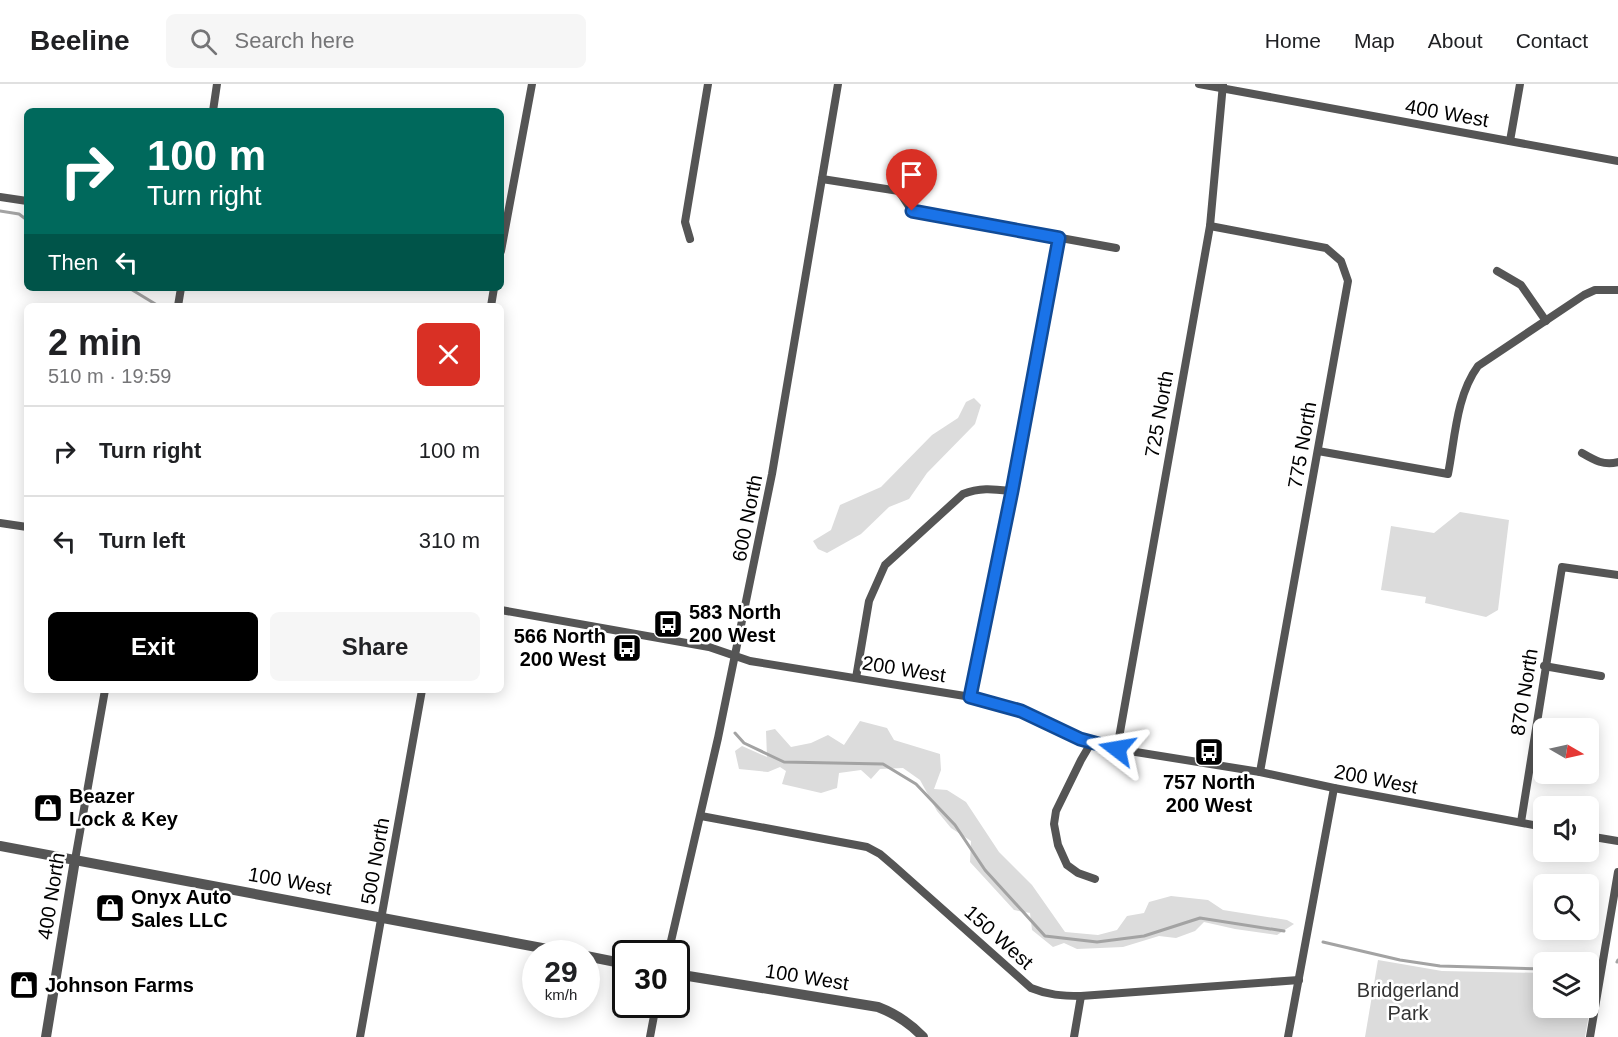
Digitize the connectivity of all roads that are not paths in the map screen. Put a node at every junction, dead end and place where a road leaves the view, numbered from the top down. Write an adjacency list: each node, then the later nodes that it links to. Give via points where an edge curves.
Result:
1 (217, 84): 8 (street)
2 (532, 84): 15 (street)
3 (708, 84): 17 (street, via 685,222)
4 (838, 84): 11 (street, 600 North)
5 (1199, 84): 7 (street, 400 West)
6 (1520, 84): 9 (street)
7 (1223, 86): 9 (street, 400 West); 14 (street, 725 North)
8 (213, 108)
9 (1510, 141): 10 (street, 400 West)
10 (1618, 161)
11 (822, 179): 16 (street, via 898,191 912,211); 30 (street, 600 North, via 772,474)
12 (0, 197): 13 (street)
13 (24, 201)
14 (1210, 226): 22 (street, 775 North, via 1326,248 1341,261 1348,281); 38 (street, 725 North)
15 (504, 235)
16 (1059, 238): 18 (street); 25 (street)
17 (690, 239)
18 (1116, 248)
19 (1497, 271): 21 (street, via 1521,285)
20 (1618, 290): 21 (street, via 1595,290)
21 (1546, 321): 22 (street, via 1478,366 1470,377 1448,474)
22 (1318, 451): 39 (street, 775 North)
23 (1582, 453): 24 (street, via 1597,462)
24 (1618, 462)
25 (1012, 491): 33 (street, via 989,488 963,494 885,564 869,601); 36 (street)
26 (0, 522): 27 (street)
27 (24, 526)
28 (1618, 575): 31 (street, 870 North, via 1562,567)
29 (504, 611): 30 (street, 200 West, via 708,647)
30 (736, 657): 33 (street, 200 West); 41 (street, 600 North)
31 (1544, 666): 32 (street); 42 (street, 870 North)
32 (1601, 676)
33 (856, 678): 36 (street, 200 West)
34 (104, 693): 47 (street, 400 North)
35 (421, 693): 50 (street, 500 North)
36 (970, 697): 37 (street, 200 West, via 1021,711)
37 (1091, 743): 38 (street, 200 West); 49 (street, via 1056,811 1054,824 1067,865)
38 (1117, 749): 39 (street, 200 West)
39 (1260, 772): 40 (street, 200 West)
40 (1334, 788): 42 (street, 200 West); 54 (street)
41 (701, 816): 51 (street, 600 North); 55 (street, 150 West, via 867,847 894,866 1031,988 1059,996)
42 (1521, 822): 43 (street, 200 West)
43 (1533, 824)
44 (1599, 838): 45 (street)
45 (1618, 842)
46 (0, 846): 47 (street, 100 West)
47 (75, 860): 50 (street, 100 West); 57 (street, 400 North)
48 (1618, 872): 63 (street)
49 (1095, 879)
50 (381, 916): 52 (street, 100 West); 58 (street, 500 North)
51 (671, 940)
52 (522, 944)
53 (690, 976): 60 (street, 100 West, via 878,1007 896,1014)
54 (1299, 980): 55 (street, 150 West); 62 (street)
55 (1081, 996): 61 (street)
56 (654, 1018): 59 (street)
57 (46, 1037)
58 (360, 1037)
59 (650, 1037)
60 (923, 1037)
61 (1074, 1037)
62 (1288, 1037)
63 (1590, 1037)

